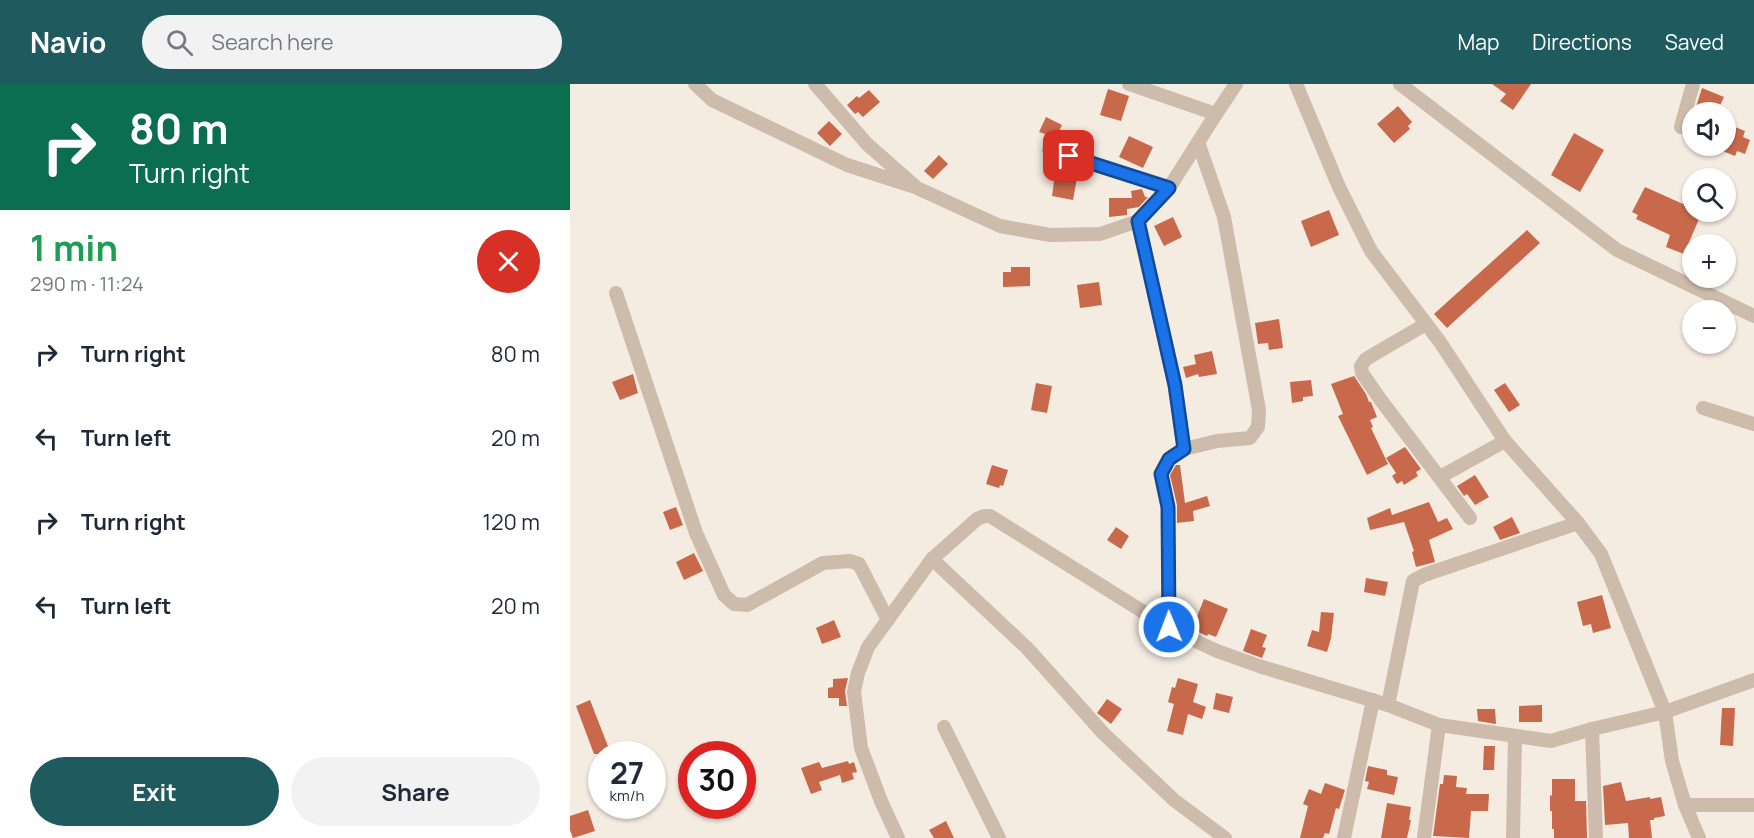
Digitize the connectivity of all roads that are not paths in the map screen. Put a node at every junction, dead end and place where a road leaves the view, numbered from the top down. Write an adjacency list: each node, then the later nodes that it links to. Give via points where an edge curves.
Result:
1 (695, 84): 12 (street, via 712,100 847,165)
2 (815, 84): 12 (street, via 867,144)
3 (1129, 84): 8 (street)
4 (1236, 84): 8 (street)
5 (1296, 84): 17 (street, via 1371,251)
6 (1400, 84): 16 (street, via 1617,250)
7 (1693, 84): 9 (street)
8 (1215, 114): 10 (street)
9 (1681, 127)
10 (1198, 142): 13 (street); 21 (street, via 1224,217 1259,410 1258,427 1250,438)
11 (1049, 150): 13 (street)
12 (917, 188): 14 (street, via 1000,226 1050,235 1100,234)
13 (1169, 188): 14 (street)
14 (1138, 221): 21 (street, via 1175,385)
15 (616, 292): 26 (street, via 696,533 724,595 734,604 747,605 823,563 850,561 859,564)
16 (1754, 316)
17 (1426, 324): 20 (street); 22 (street, via 1366,359 1361,366 1380,399)
18 (1703, 408): 19 (street)
19 (1754, 424)
20 (1505, 441): 22 (street); 24 (street)
21 (1184, 449): 27 (street, via 1169,459 1161,474 1168,507)
22 (1440, 477): 23 (street)
23 (1470, 518)
24 (1578, 523): 30 (street, via 1413,581); 31 (street, via 1601,554)
25 (932, 559): 26 (street); 27 (street, via 977,519 990,516); 40 (street, via 1027,648 1104,734 1174,800)
26 (888, 620): 38 (street, via 868,647 854,692 861,748)
27 (1169, 627): 29 (street, via 1217,651)
28 (1754, 680): 31 (street)
29 (1373, 700): 30 (street); 41 (street)
30 (1388, 705): 32 (street)
31 (1665, 712): 34 (street); 36 (street, via 1672,761)
32 (1439, 725): 35 (street); 42 (street)
33 (944, 727): 39 (street)
34 (1592, 729): 35 (street, via 1551,741); 44 (street)
35 (1515, 736): 43 (street)
36 (1685, 805): 37 (street); 45 (street)
37 (1754, 805)
38 (898, 838)
39 (999, 838)
40 (1225, 838)
41 (1344, 838)
42 (1424, 838)
43 (1513, 838)
44 (1596, 838)
45 (1699, 838)

